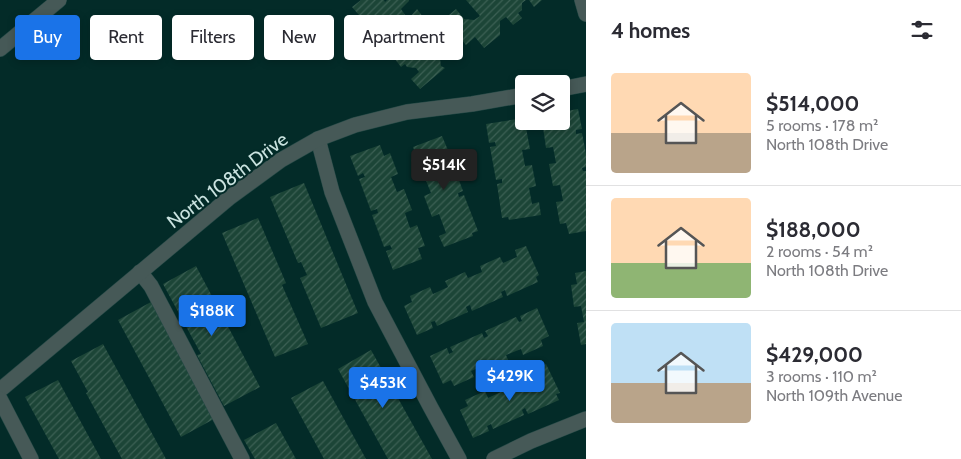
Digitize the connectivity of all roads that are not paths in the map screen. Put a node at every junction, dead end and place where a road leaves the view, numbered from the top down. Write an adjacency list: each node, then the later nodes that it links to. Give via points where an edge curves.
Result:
1 (59, 0): 4 (street)
2 (582, 0): 3 (street)
3 (586, 14)
4 (0, 49)
5 (586, 84): 6 (street)
6 (570, 87)
7 (515, 97): 8 (street, North 108th Drive, via 407,112 355,125)
8 (318, 139): 9 (street, North 108th Drive, via 281,160 229,198); 15 (street, via 332,192 375,302)
9 (140, 272): 10 (street, North 108th Drive); 14 (street, via 151,286)
10 (0, 390)
11 (0, 399): 13 (street)
12 (586, 419): 16 (street)
13 (31, 459)
14 (242, 459)
15 (459, 459)
16 (494, 459)

